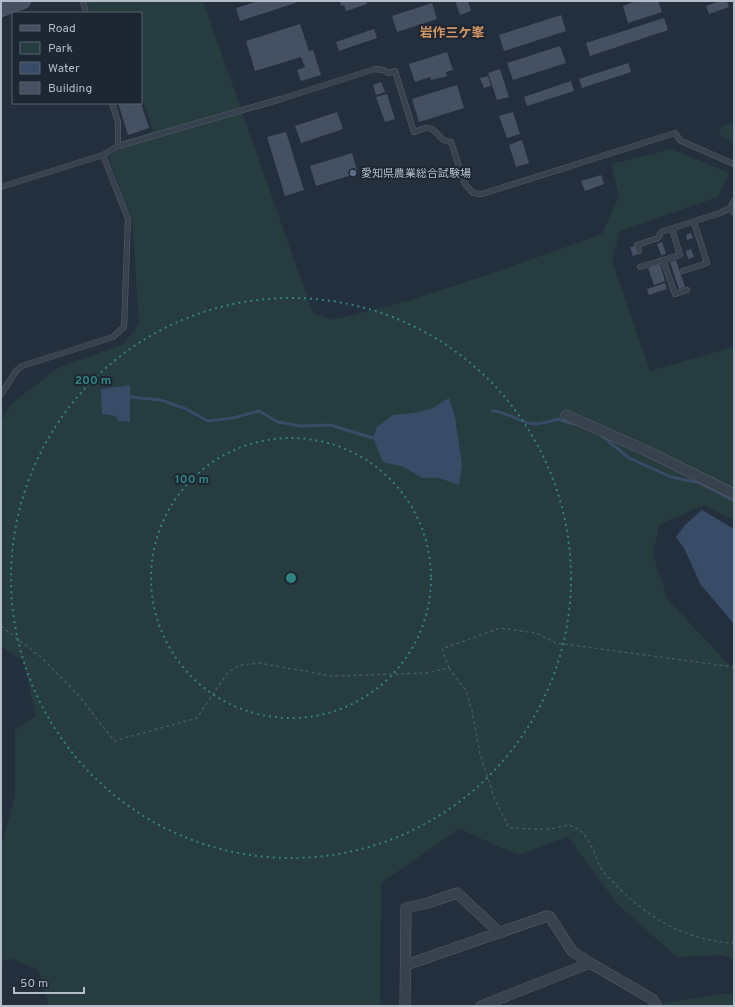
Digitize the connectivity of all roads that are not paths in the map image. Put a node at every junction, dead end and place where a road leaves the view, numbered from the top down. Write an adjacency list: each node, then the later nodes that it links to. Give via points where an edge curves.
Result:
1 (23, 1): 3 (street)
2 (83, 1): 4 (lane)
3 (1, 9)
4 (86, 12)
5 (112, 104): 6 (lane, via 118,122)
6 (118, 146): 7 (lane); 8 (lane, via 375,69 389,73 395,71 414,132 427,128 433,130 442,140 451,142 465,184 473,193 482,194 675,133 681,141)
7 (103, 155): 9 (lane); 20 (lane, via 128,219 124,327 113,337 22,366)
8 (734, 164)
9 (1, 187)
10 (734, 201): 11 (lane)
11 (730, 208): 12 (lane); 13 (lane)
12 (734, 213)
13 (694, 222): 14 (lane); 18 (lane, via 707,264)
14 (672, 228): 15 (lane, via 661,232 658,238 637,245); 16 (lane, via 680,255)
15 (639, 251)
16 (663, 260): 17 (lane); 19 (lane, via 674,294)
17 (640, 267)
18 (683, 271)
19 (687, 290)
20 (1, 394)
21 (566, 415): 22 (street)
22 (734, 494)
23 (500, 933): 24 (street, via 550,917 572,951); 25 (street); 25 (street, via 457,893 406,908)
24 (590, 963): 27 (street); 28 (street, via 652,999)
25 (406, 965): 26 (street)
26 (405, 1006)
27 (481, 1006)
28 (657, 1006)

